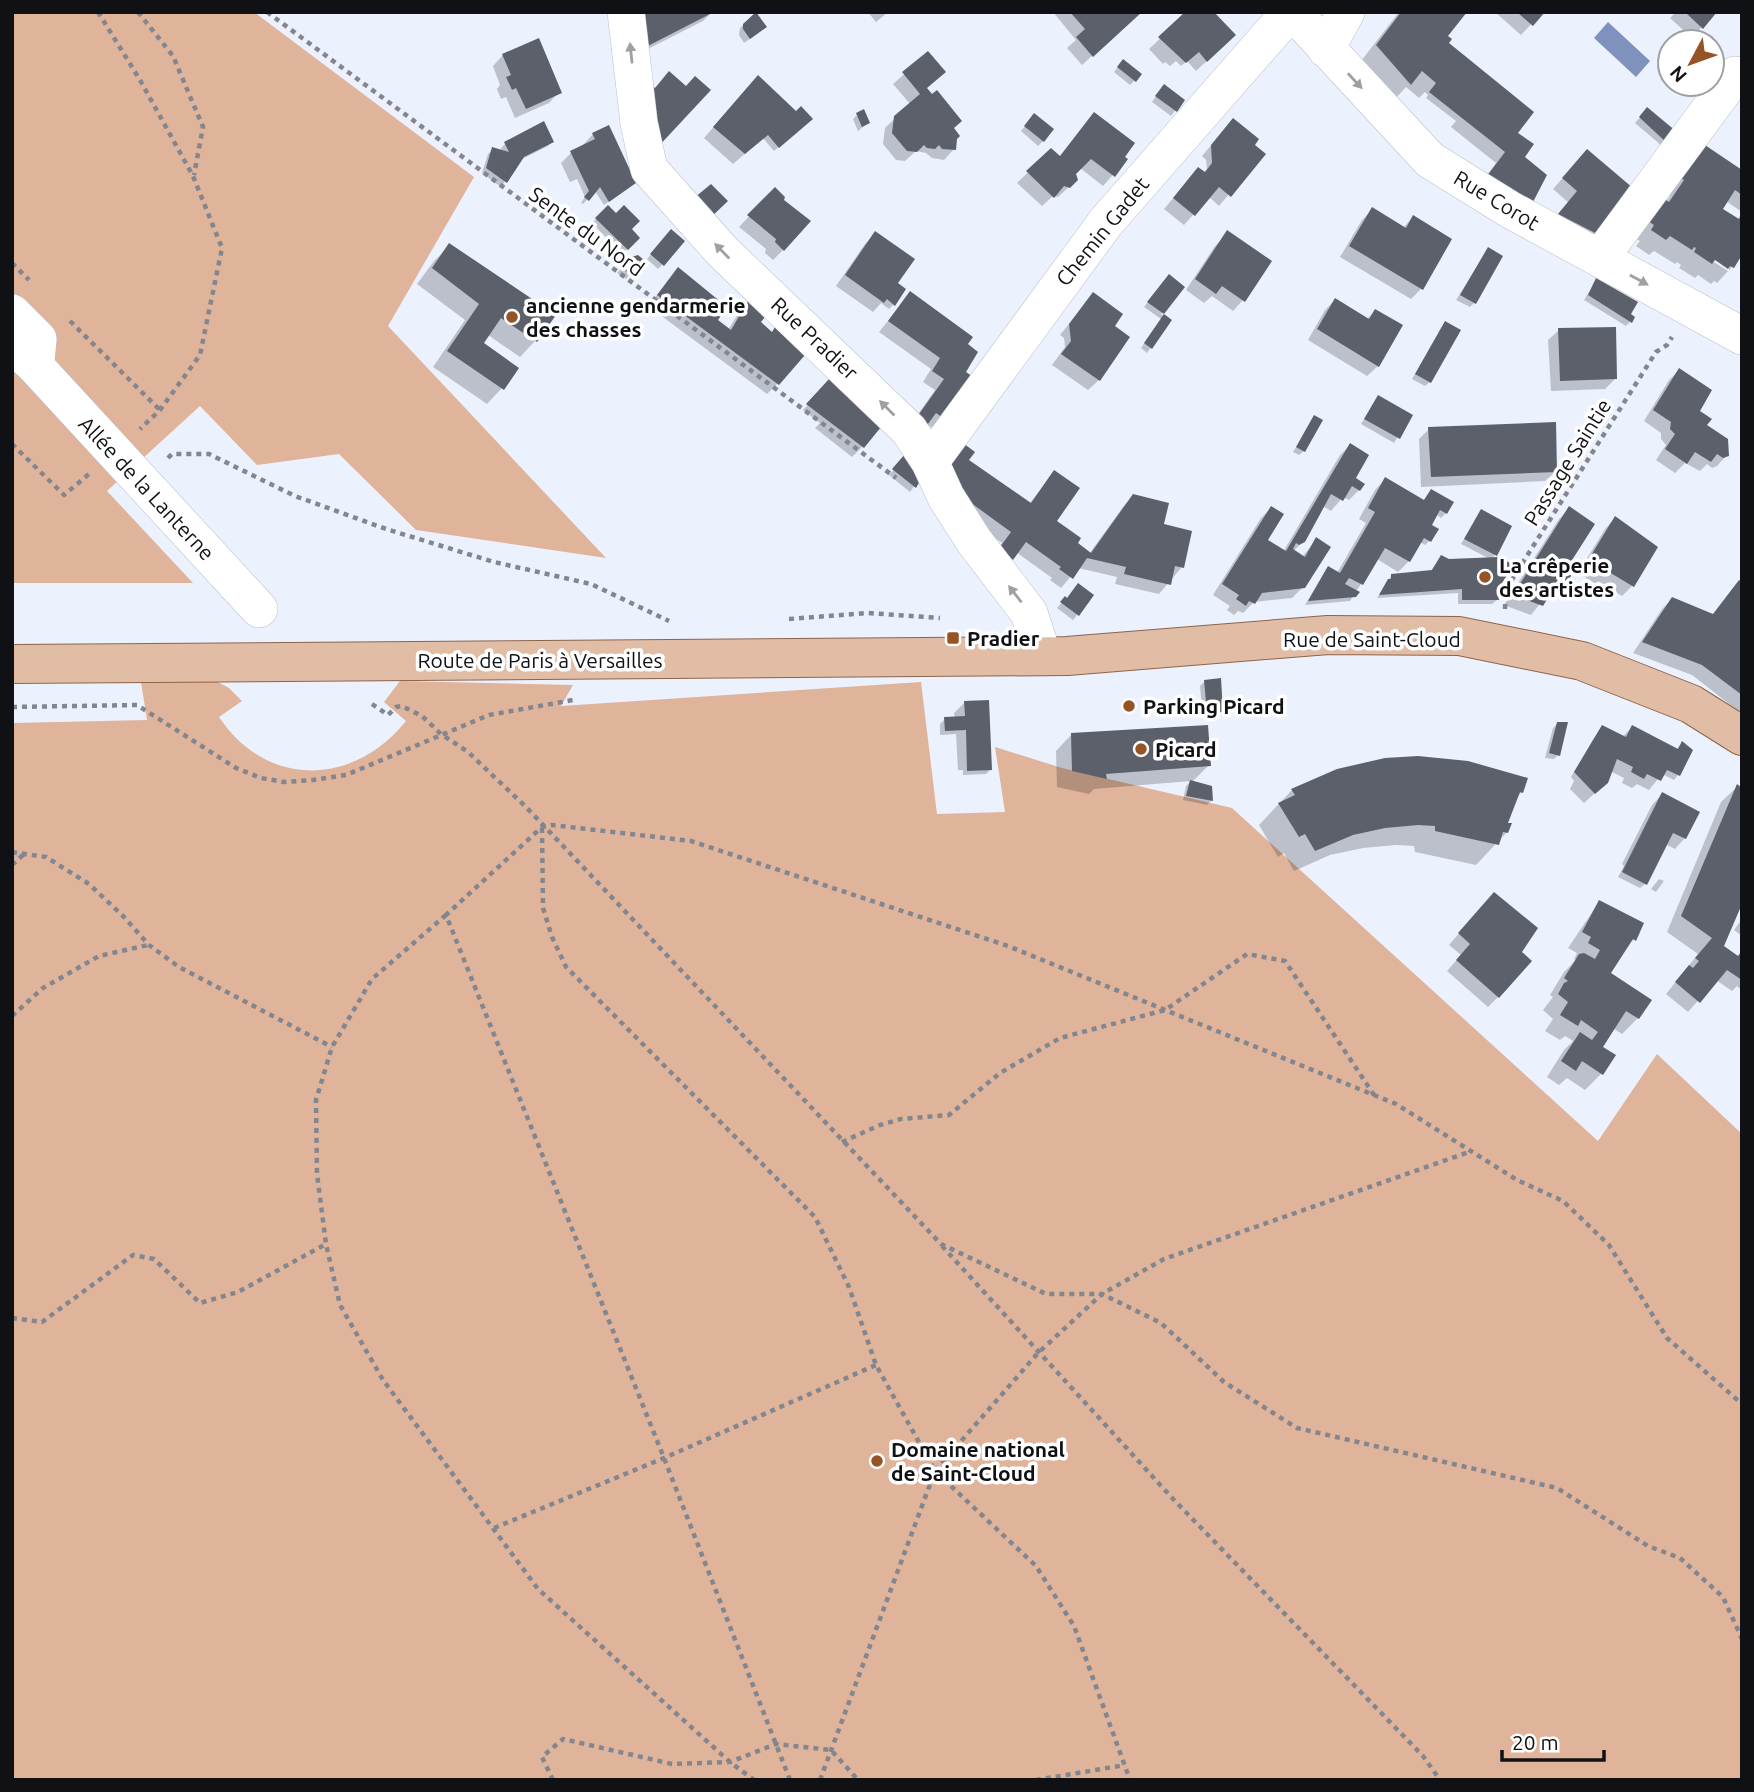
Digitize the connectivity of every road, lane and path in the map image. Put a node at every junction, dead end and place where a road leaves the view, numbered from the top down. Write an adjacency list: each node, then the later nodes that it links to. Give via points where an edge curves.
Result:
1 (98, 12): 9 (path)
2 (138, 12): 9 (path, via 173,57 203,127)
3 (267, 12): 21 (path, Sente du Nord)
4 (626, 12): 21 (street, Rue Pradier, one-way to 4, via 909,430 723,252 649,169)
5 (1291, 12): 7 (street, Rue Corot); 21 (street, Chemin Gadet, via 1106,222)
6 (1346, 12): 7 (street)
7 (1325, 50): 10 (street, Rue Corot, one-way to 10, via 1430,160)
8 (1735, 75): 10 (street)
9 (193, 176): 18 (path, via 222,248 200,355)
10 (1600, 258): 15 (street, Rue Corot, one-way to 15)
11 (12, 263): 12 (path)
12 (32, 283)
13 (62, 312): 18 (path)
14 (12, 313): 17 (street, Allée de la Lanterne, via 38,339)
15 (1742, 336)
16 (1667, 345): 27 (path, Passage Saintie, via 1656,352 1506,589)
17 (20, 360): 20 (street, Allée de la Lanterne)
18 (160, 410): 20 (path)
19 (12, 444): 20 (path, via 64,495)
20 (115, 453): 22 (street, Allée de la Lanterne)
21 (916, 472): 28 (street, Rue Pradier, one-way to 21, via 946,497)
22 (141, 481): 23 (street, Allée de la Lanterne); 26 (path, via 172,454 209,454 295,496 494,562 591,584)
23 (259, 609)
24 (950, 618): 25 (path, via 868,613)
25 (787, 619)
26 (680, 626)
27 (1502, 645): 28 (main road, Rue de Saint-Cloud, via 1459,636 1328,635); 34 (main road, Rue de Saint-Cloud, via 1582,661 1691,704)
28 (1055, 656): 29 (main road, Route de Paris à Versailles)
29 (12, 664)
30 (573, 699): 33 (path, via 489,715)
31 (372, 704): 33 (path, via 388,715 406,706)
32 (12, 707): 33 (path, via 137,705 236,768 284,782 346,775)
33 (441, 734): 35 (path, via 468,752)
34 (1742, 736)
35 (542, 827): 39 (path); 41 (path, via 691,841 1008,946); 45 (path); 52 (path, via 543,908 566,967 815,1217 849,1287)
36 (12, 852): 37 (path)
37 (25, 853): 38 (path); 40 (path, via 46,857 89,884)
38 (12, 865)
39 (446, 915): 43 (path, via 372,979); 54 (path)
40 (149, 945): 42 (path, via 99,956 43,988); 43 (path, via 180,967)
41 (1165, 1010): 44 (path); 44 (path, via 1247,954 1285,961); 45 (path, via 1060,1038 1000,1073 949,1115 901,1119)
42 (12, 1016)
43 (332, 1047): 47 (path, via 316,1100 317,1174)
44 (1374, 1096): 46 (path, via 1396,1104)
45 (842, 1142): 48 (path)
46 (1472, 1151): 49 (path, via 1164,1259); 53 (path, via 1517,1180 1563,1200 1609,1245 1667,1338)
47 (326, 1244): 50 (path, via 238,1292 200,1303 154,1259 133,1255 42,1322); 56 (path, via 340,1304 383,1380)
48 (941, 1244): 49 (path, via 1046,1294); 51 (path)
49 (1102, 1294): 51 (path); 57 (path, via 1161,1323 1224,1382 1297,1428 1557,1488 1648,1546 1680,1558 1723,1597)
50 (12, 1318)
51 (1038, 1353): 55 (path); 69 (path, via 1423,1756)
52 (876, 1365): 54 (path); 55 (path)
53 (1742, 1404)
54 (664, 1458): 56 (path); 58 (path)
55 (935, 1471): 59 (path); 61 (path, via 1036,1566 1074,1626)
56 (494, 1528): 60 (path, via 538,1589)
57 (1742, 1639)
58 (776, 1744): 59 (path); 60 (path); 64 (path)
59 (831, 1750): 65 (path); 66 (path)
60 (730, 1762): 62 (path, via 672,1764 563,1739 542,1757); 63 (path)
61 (1125, 1765): 67 (path); 68 (path)
62 (553, 1780)
63 (754, 1780)
64 (790, 1780)
65 (820, 1780)
66 (858, 1780)
67 (1036, 1780)
68 (1130, 1780)
69 (1440, 1780)

